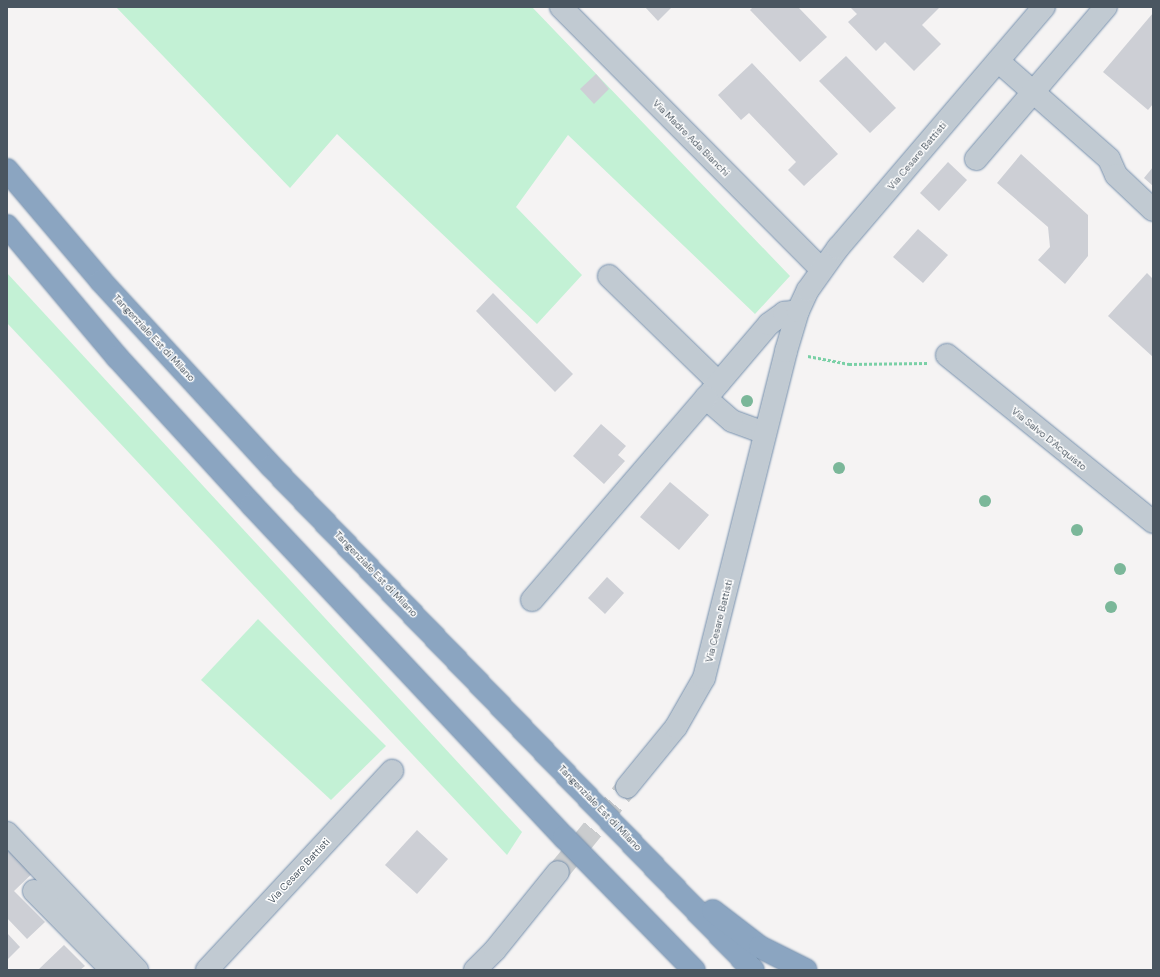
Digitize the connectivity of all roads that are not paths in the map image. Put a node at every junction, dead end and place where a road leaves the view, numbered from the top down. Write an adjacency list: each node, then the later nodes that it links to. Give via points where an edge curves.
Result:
1 (561, 7): 10 (street, Via Madre Ada Bianchi)
2 (1044, 7): 4 (street, Via Cesare Battisti)
3 (1106, 7): 5 (street)
4 (998, 61): 5 (street); 10 (street, Via Cesare Battisti)
5 (1033, 92): 6 (street); 8 (street, via 1109,159 1116,175)
6 (976, 159)
7 (7, 170): 22 (highway, Tangenziale Est di Milano, via 100,281 271,466)
8 (1153, 210)
9 (7, 226): 21 (highway, via 117,357)
10 (821, 269): 12 (street, Via Cesare Battisti)
11 (609, 276): 14 (street)
12 (798, 311): 14 (street, via 784,313 769,324); 15 (street, Via Cesare Battisti)
13 (941, 362): 16 (street, Via Salvo D'Acquisto)
14 (713, 390): 15 (street, via 732,421); 17 (street)
15 (765, 433): 19 (street, Via Cesare Battisti, via 704,678 676,726)
16 (1153, 522)
17 (532, 600)
18 (392, 771): 27 (street, Via Cesare Battisti)
19 (627, 787)
20 (7, 833): 26 (street)
21 (564, 837): 29 (highway); 30 (highway)
22 (655, 865): 31 (highway, Tangenziale Est di Milano); 32 (highway, via 760,947)
23 (558, 872): 28 (street, via 495,950)
24 (34, 891): 25 (street)
25 (112, 970)
26 (137, 970)
27 (207, 970)
28 (475, 970)
29 (683, 970)
30 (694, 970)
31 (753, 970)
32 (806, 970)

